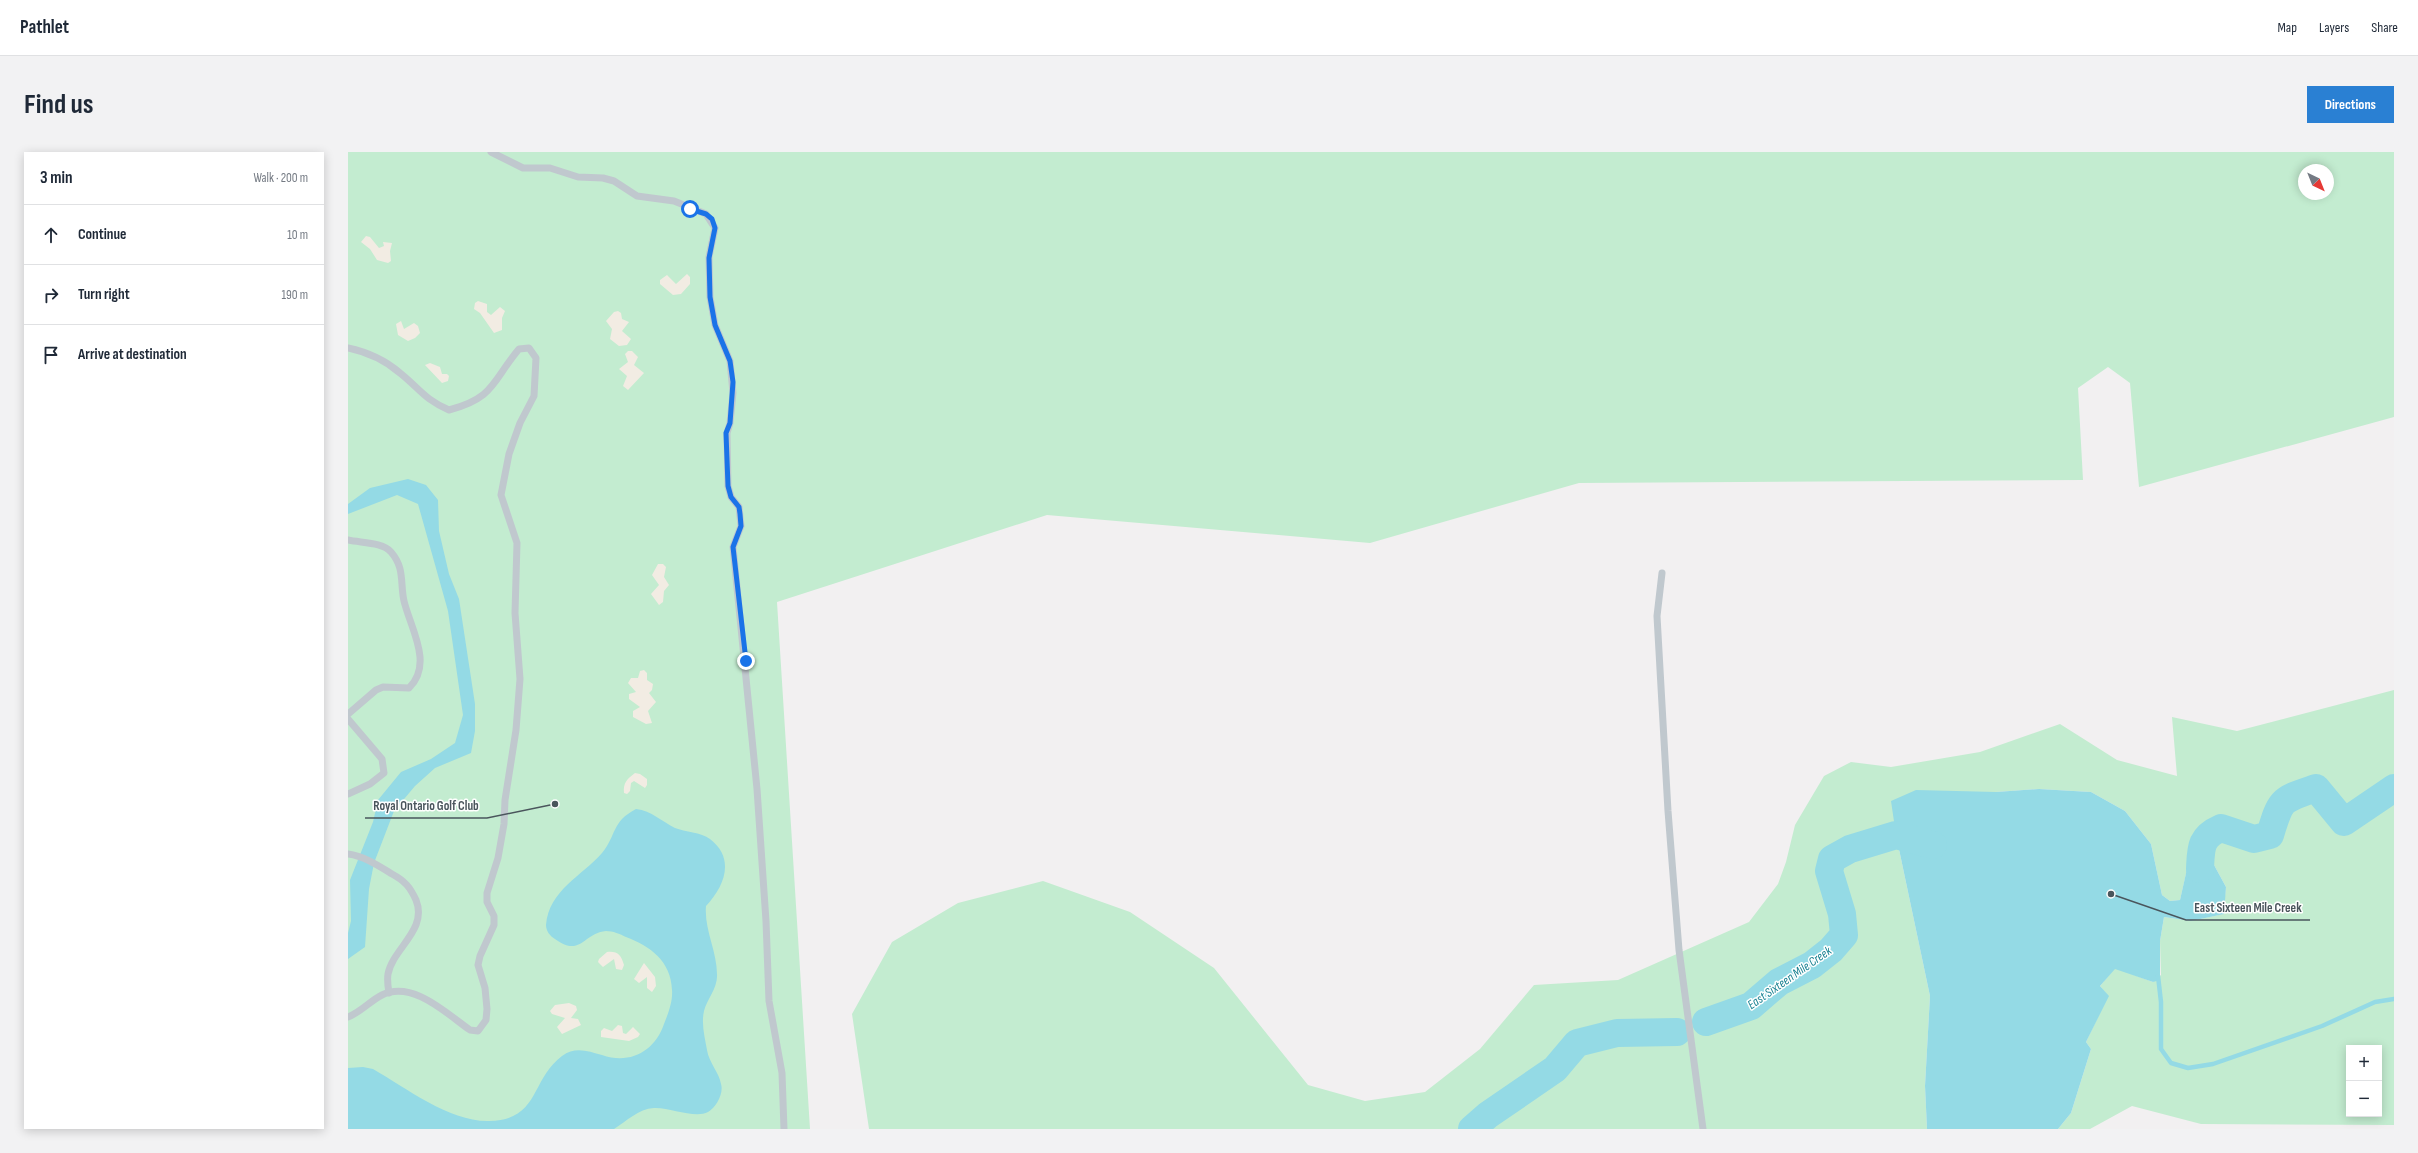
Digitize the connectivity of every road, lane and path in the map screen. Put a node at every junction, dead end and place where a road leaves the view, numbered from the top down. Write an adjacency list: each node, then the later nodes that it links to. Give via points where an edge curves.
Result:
1 (491, 152): 11 (lane, via 523,168 550,168 578,177 603,178 614,181 637,196 674,201 706,214 712,219 715,228 709,258 710,297 715,325 730,361 733,382 730,423 726,433 728,486 731,497 739,507 741,526 733,547 757,789 769,1001 782,1073)
2 (348, 348): 9 (lane, via 378,358 400,373 431,402 449,410 474,402 487,393 519,349 529,348 536,358 534,396 520,423 509,454 501,496 517,543 515,613 520,679 504,824 498,858 487,893 494,925 478,965 485,988 486,1020 478,1031 470,1030 426,999 412,994)
3 (348, 540): 5 (lane, via 383,547 391,551 401,566 404,602 417,636 419,656 418,675 409,688 383,687)
4 (1662, 573): 12 (lane, via 1657,616 1668,811 1679,950)
5 (348, 714)
6 (348, 719): 7 (lane, via 385,766 384,773 370,784)
7 (348, 794)
8 (348, 854): 9 (lane, via 374,863 404,881 410,887 419,908 418,922 388,973)
9 (389, 993): 10 (lane)
10 (348, 1017)
11 (784, 1129)
12 (1703, 1129)

